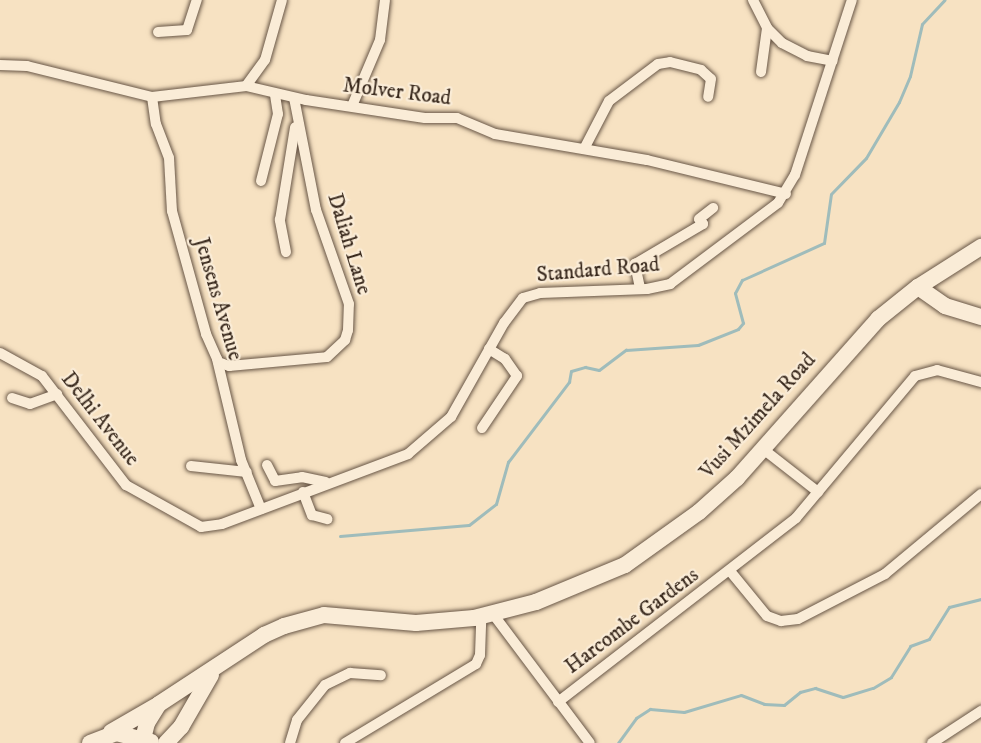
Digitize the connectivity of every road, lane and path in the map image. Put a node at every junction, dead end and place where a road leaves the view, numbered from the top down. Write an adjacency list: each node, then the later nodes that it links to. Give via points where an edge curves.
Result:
1 (197, 0): 7 (street, via 187,30)
2 (282, 0): 11 (street, via 265,60)
3 (385, 0): 16 (street, via 380,40)
4 (753, 0): 6 (street)
5 (852, 0): 8 (street)
6 (767, 28): 8 (street, via 792,50); 10 (street)
7 (158, 32)
8 (833, 61): 20 (street)
9 (0, 65): 13 (street, Molver Road, via 27,66)
10 (761, 72)
11 (246, 86): 12 (street, Molver Road); 13 (street, Molver Road)
12 (275, 94): 15 (street, Molver Road); 19 (street, via 278,114)
13 (152, 97): 29 (street, Jensens Avenue, via 156,124 169,158 172,211)
14 (708, 97): 18 (street, via 711,79 701,70 675,62 658,64 609,101)
15 (294, 98): 16 (street, Molver Road); 17 (street, Daliah Lane)
16 (352, 106): 18 (street, Molver Road, via 425,118 457,118 495,134)
17 (296, 120): 23 (street, via 280,220); 29 (street, Daliah Lane, via 316,210 349,304 345,340 327,357 304,361 229,366)
18 (584, 149): 20 (street, Molver Road, via 734,179)
19 (261, 181)
20 (786, 194): 25 (street, Standard Road, via 686,275 663,286)
21 (713, 208): 25 (street, via 699,219 703,224 635,264)
22 (981, 247): 24 (main road, Vusi Mzimela Road)
23 (286, 252)
24 (918, 287): 26 (main road, via 938,303); 34 (main road, Vusi Mzimela Road, via 863,332)
25 (640, 288): 27 (street, Standard Road, via 527,296 513,308)
26 (981, 317)
27 (489, 349): 33 (street, via 505,359 517,376); 38 (street, Standard Road, via 451,417 438,432 408,453)
28 (0, 353): 31 (street, Delhi Avenue, via 42,376)
29 (218, 362): 37 (street, Jensens Avenue)
30 (981, 382): 40 (street, Harcombe Gardens, via 937,370 915,376)
31 (57, 394): 32 (street, via 30,404); 44 (street, Delhi Avenue, via 120,480)
32 (12, 398)
33 (482, 428)
34 (763, 449): 40 (street); 46 (main road, Vusi Mzimela Road, via 699,512 625,565 537,602)
35 (267, 465): 38 (street, via 275,481 302,477)
36 (191, 466): 37 (street)
37 (247, 472): 42 (street, Jensens Avenue)
38 (325, 482): 39 (street, Standard Road)
39 (303, 492): 42 (street, Standard Road); 43 (street, via 312,515)
40 (818, 492): 45 (street, Harcombe Gardens, via 796,518)
41 (981, 494): 45 (street, Harcombe Gardens, via 885,574 798,619 781,621 767,616)
42 (261, 509): 44 (street, Standard Road, via 222,524)
43 (327, 519)
44 (201, 527)
45 (730, 571): 49 (street, Harcombe Gardens)
46 (487, 616): 47 (main road, Vusi Mzimela Road, via 433,623 345,615 315,617 264,634); 49 (street); 59 (street, via 476,664)
47 (215, 670): 50 (main road, Vusi Mzimela Road); 51 (main road, Vusi Mzimela Road)
48 (381, 675): 58 (street, via 350,673 325,685 297,720)
49 (558, 702): 60 (street)
50 (159, 704): 53 (main road, Vusi Mzimela Road); 54 (main road)
51 (191, 710): 56 (main road, Vusi Mzimela Road); 57 (main road)
52 (981, 711): 61 (street)
53 (108, 734): 54 (main road); 55 (main road, Vusi Mzimela Road)
54 (146, 741)
55 (90, 743)
56 (166, 743)
57 (184, 743)
58 (290, 743)
59 (345, 743)
60 (590, 743)
61 (932, 743)

